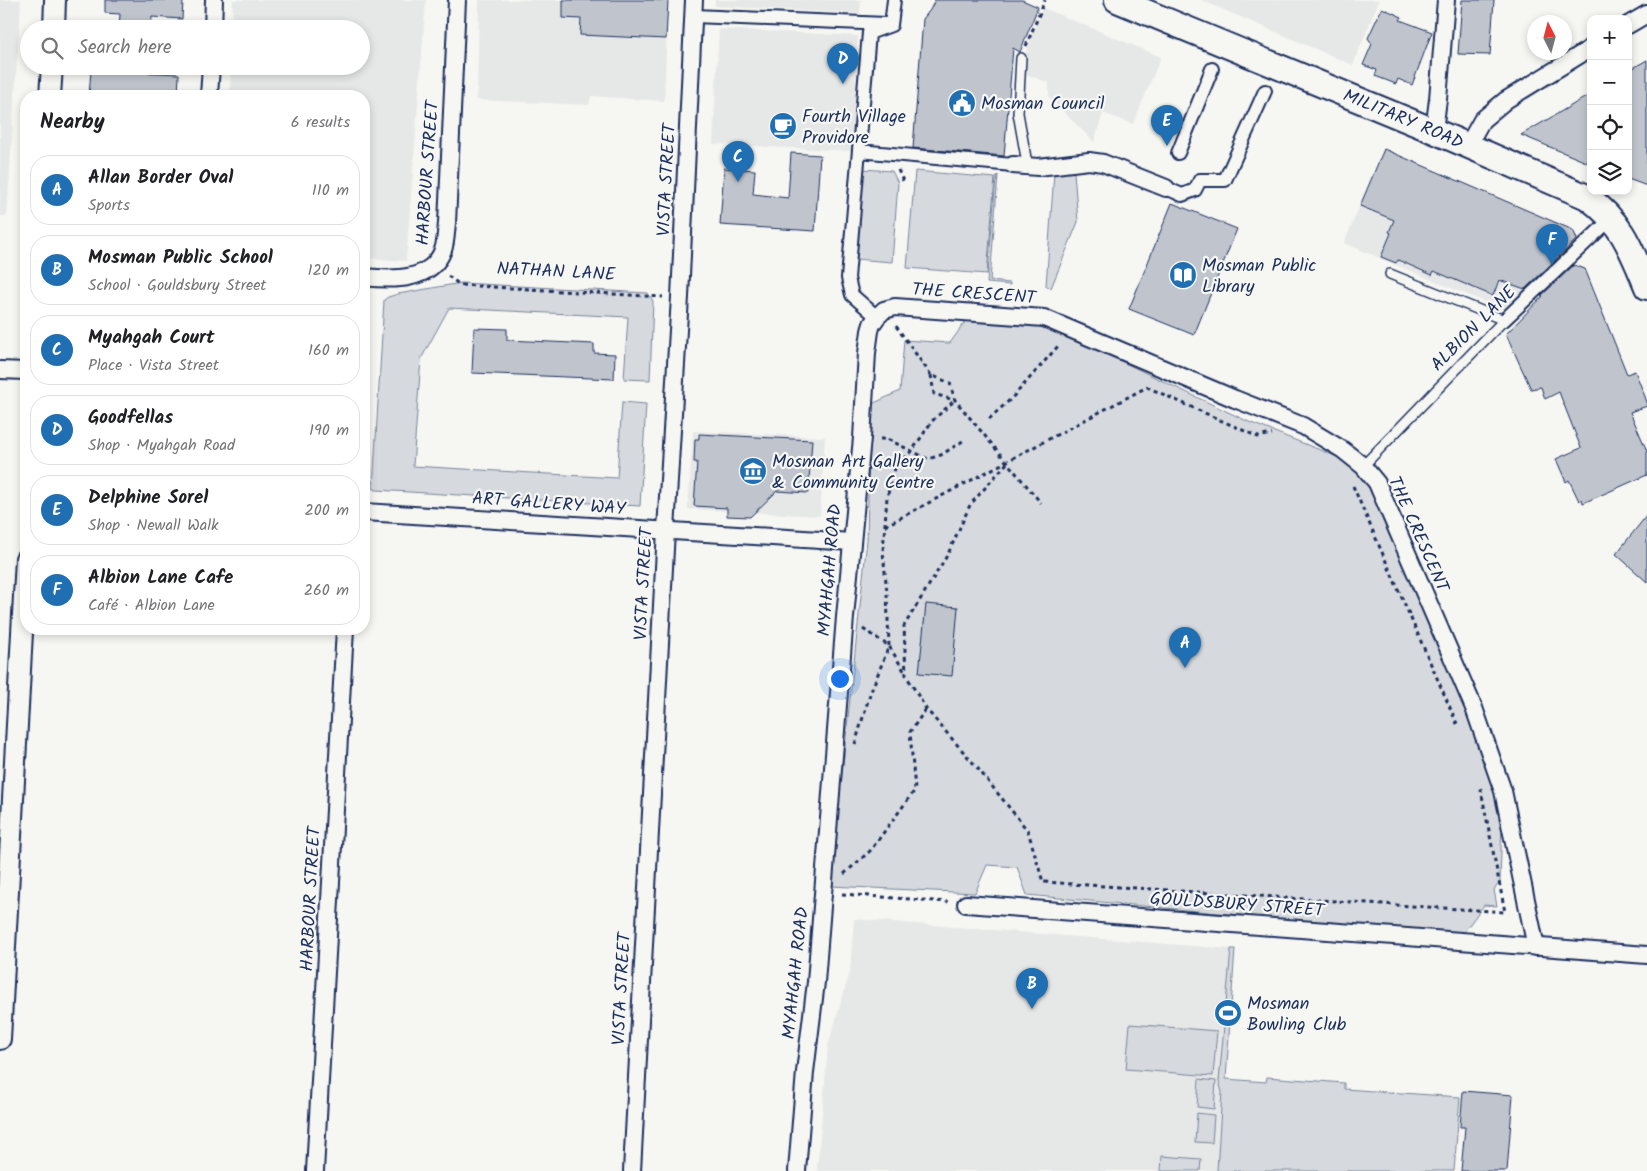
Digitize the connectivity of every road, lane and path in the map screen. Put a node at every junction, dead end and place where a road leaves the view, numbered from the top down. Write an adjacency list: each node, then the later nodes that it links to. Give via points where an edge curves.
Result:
1 (55, 0): 11 (street)
2 (214, 0): 12 (street)
3 (457, 0): 32 (street, HARBOUR STREET, via 447,223 444,249)
4 (694, 0): 10 (street, VISTA STREET)
5 (894, 0): 14 (street)
6 (1045, 0): 16 (path)
7 (1117, 0): 23 (main road, MILITARY ROAD)
8 (1446, 0): 23 (street)
9 (1647, 14): 13 (street)
10 (694, 16): 14 (street); 36 (street, VISTA STREET)
11 (54, 20)
12 (213, 20)
13 (1632, 23)
14 (890, 25): 25 (street, via 869,33)
15 (1587, 50): 24 (street, via 1506,100 1482,120)
16 (1021, 58): 27 (lane, via 1018,113)
17 (1212, 69): 26 (street)
18 (51, 75): 20 (street)
19 (210, 75): 21 (street)
20 (50, 90)
21 (209, 90)
22 (1265, 91): 30 (street, via 1224,180 1200,180 1195,190 1182,196)
23 (1434, 131): 24 (main road, MILITARY ROAD)
24 (1467, 146): 31 (main road, MILITARY ROAD, via 1587,197)
25 (859, 151): 27 (street); 37 (street, via 848,278 852,295)
26 (1178, 153)
27 (1023, 168): 30 (street, via 1089,161 1103,163)
28 (899, 172): 29 (path)
29 (903, 181)
30 (1166, 188)
31 (1612, 218): 35 (main road, MILITARY ROAD, via 1626,238); 38 (street, ALBION LANE)
32 (435, 266): 34 (street, HARBOUR STREET, via 415,276); 36 (path, NATHAN LANE, via 460,285)
33 (1390, 274): 38 (lane)
34 (370, 278)
35 (1647, 287)
36 (680, 298): 56 (street, VISTA STREET)
37 (877, 317): 40 (street, THE CRESCENT, via 884,310 895,307 922,308 1044,318); 47 (street, MYAHGAH ROAD, via 869,339)
38 (1504, 320): 51 (lane, ALBION LANE)
39 (896, 326): 43 (path)
40 (1071, 330): 45 (path, via 1012,398); 51 (street, THE CRESCENT, via 1303,426 1343,450)
41 (0, 370): 42 (street)
42 (20, 371)
43 (931, 375): 44 (path, via 950,383); 44 (path, via 934,394)
44 (955, 400): 49 (path, via 932,421); 50 (path)
45 (989, 419)
46 (1274, 434): 50 (path, via 1258,437 1147,387)
47 (862, 438): 49 (path, via 887,439); 57 (street, MYAHGAH ROAD)
48 (966, 438): 49 (path, via 941,456 928,458)
49 (912, 451): 55 (path, via 896,465 886,497)
50 (1007, 463): 53 (path); 55 (path); 62 (path, via 970,504 948,554 904,626)
51 (1362, 466): 71 (street, THE CRESCENT, via 1376,483 1386,504 1474,708 1503,791)
52 (1349, 477): 64 (path)
53 (1041, 503)
54 (370, 512): 56 (street, ART GALLERY WAY)
55 (884, 526): 61 (path)
56 (666, 530): 57 (street, ART GALLERY WAY); 75 (street, VISTA STREET)
57 (852, 542): 58 (street, MYAHGAH ROAD)
58 (845, 617): 61 (path); 69 (street, MYAHGAH ROAD)
59 (21, 635): 68 (street)
60 (345, 635): 74 (street, HARBOUR STREET)
61 (889, 646): 62 (path); 65 (path, via 870,694)
62 (906, 675): 63 (path)
63 (926, 709): 66 (path, via 1028,831 1043,882 1505,912); 67 (path, via 910,732 916,790 870,851 840,878)
64 (1460, 729)
65 (854, 750)
66 (1479, 783)
67 (840, 869)
68 (4, 881): 73 (street)
69 (824, 893): 70 (path); 76 (street, MYAHGAH ROAD)
70 (966, 904): 71 (street, GOULDSBURY STREET)
71 (1536, 947): 72 (street, GOULDSBURY STREET)
72 (1647, 955)
73 (0, 1039)
74 (315, 1171)
75 (632, 1171)
76 (798, 1171)

